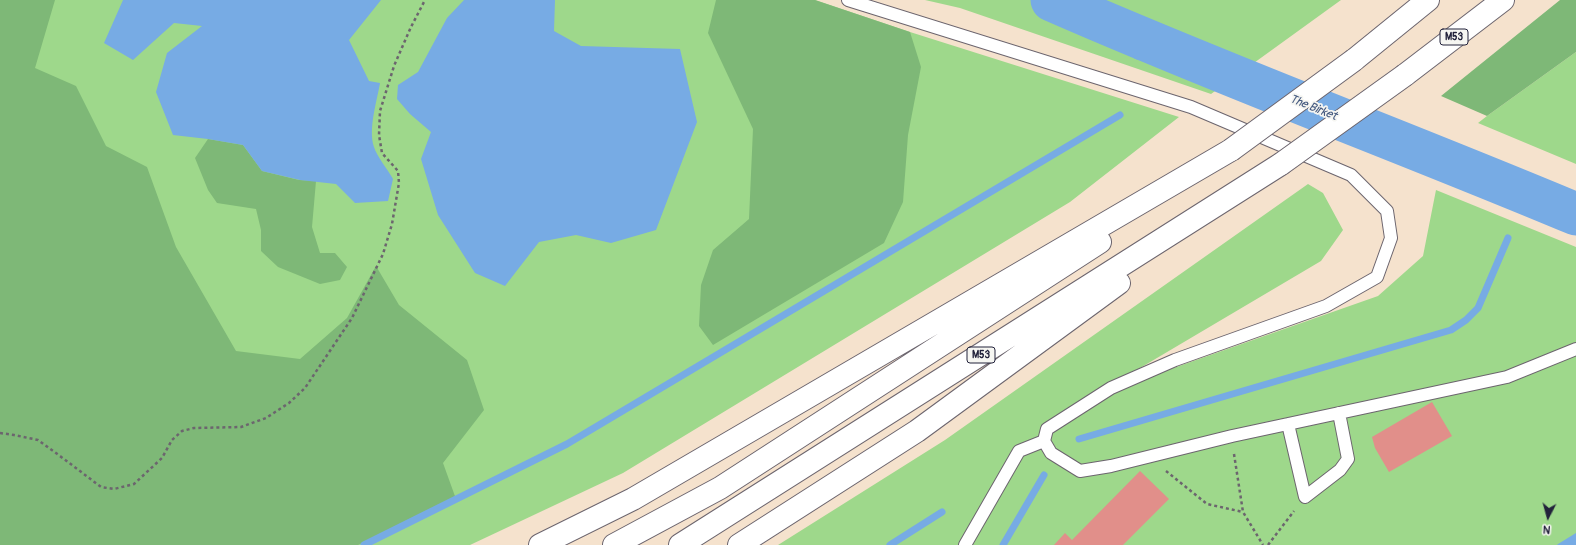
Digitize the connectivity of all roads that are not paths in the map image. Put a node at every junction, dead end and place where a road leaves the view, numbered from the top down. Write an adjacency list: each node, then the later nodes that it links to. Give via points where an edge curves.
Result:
1 (848, 0): 9 (lane, via 1191,107 1351,175 1387,211 1391,238 1377,277 1326,306 1175,360 1111,388 1048,429)
2 (1428, 0): 4 (highway, M53, bridge, via 1354,60)
3 (1503, 0): 5 (highway, M53, bridge, via 1405,75)
4 (1231, 150): 10 (highway, via 633,499); 11 (highway, M53, via 1119,230 720,488)
5 (1281, 164): 12 (highway, M53); 13 (highway, via 917,431)
6 (1576, 349): 7 (lane, via 1507,377)
7 (1339, 413): 8 (lane); 8 (lane, via 1348,459 1340,470 1305,497)
8 (1288, 424): 9 (lane, via 1080,471 1051,453)
9 (1044, 441): 14 (lane, via 1019,451)
10 (540, 545)
11 (614, 545)
12 (680, 545)
13 (739, 545)
14 (965, 545)

